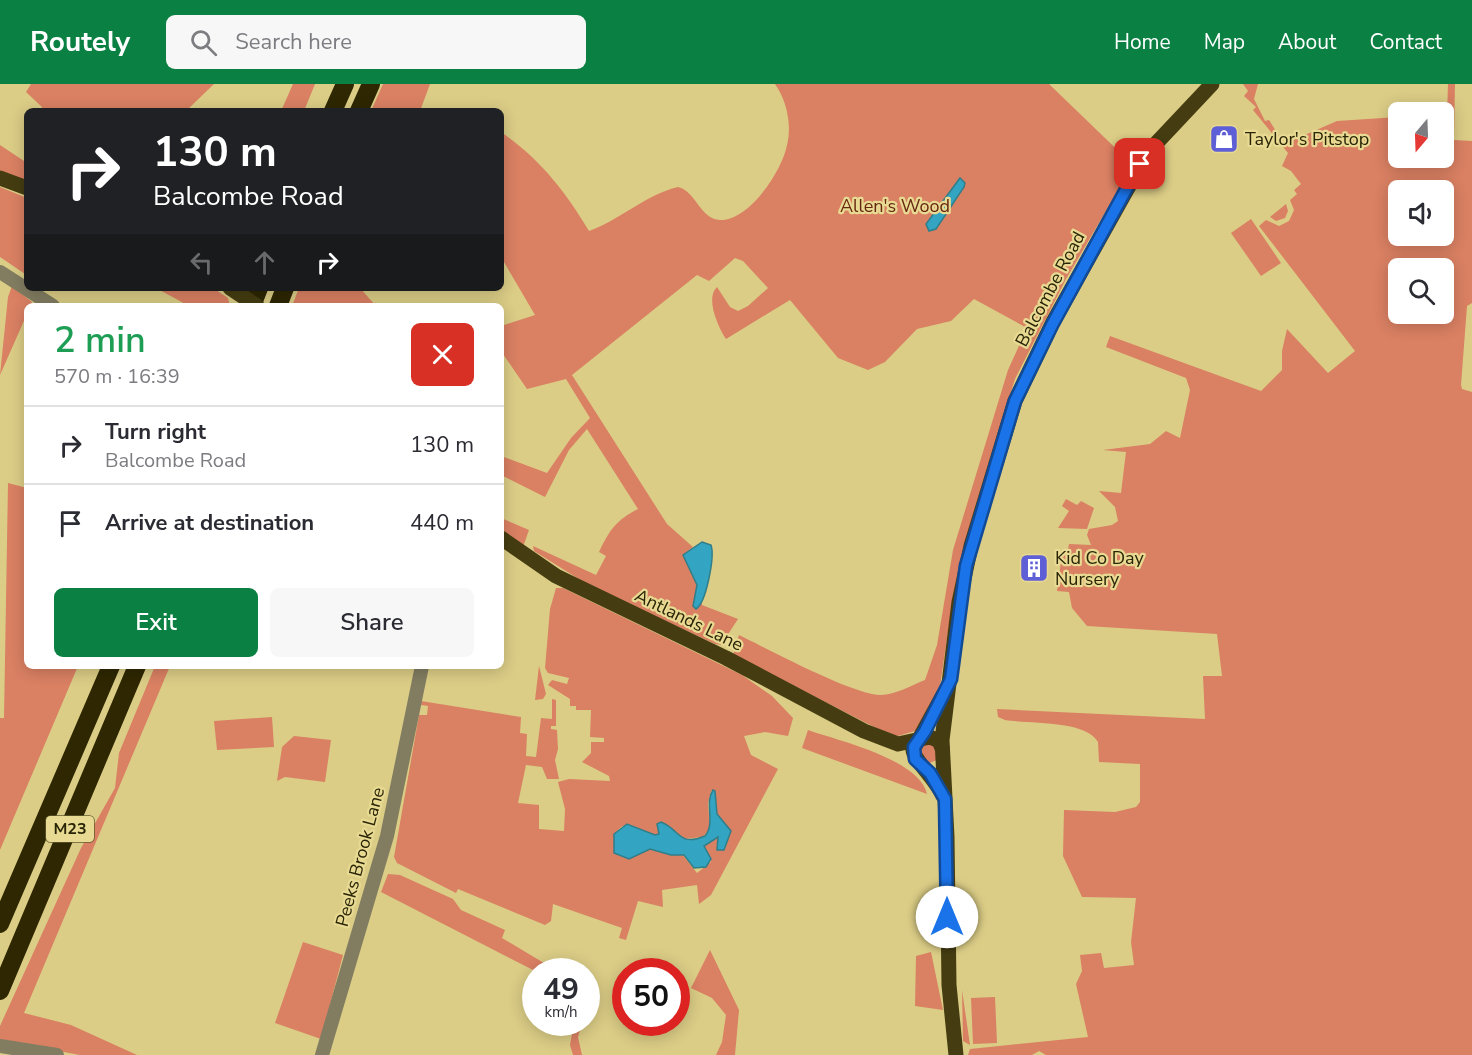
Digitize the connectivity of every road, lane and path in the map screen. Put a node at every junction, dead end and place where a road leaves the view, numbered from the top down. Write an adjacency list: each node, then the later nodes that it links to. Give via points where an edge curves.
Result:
1 (345, 84): 4 (highway)
2 (371, 84): 5 (highway)
3 (1212, 84): 18 (main road, Balcombe Road, via 1152,146 1140,164 1015,401 966,566)
4 (334, 108)
5 (360, 108)
6 (0, 178): 7 (main road)
7 (24, 187)
8 (0, 272): 9 (street)
9 (24, 287)
10 (30, 291): 12 (street)
11 (234, 291): 13 (main road, bridge)
12 (48, 303)
13 (252, 303)
14 (504, 540): 19 (main road, Antlands Lane, via 556,576 726,658)
15 (110, 669): 24 (highway, M23)
16 (136, 669): 25 (highway, M23)
17 (421, 669): 28 (street, Peeks Brook Lane, via 387,836)
18 (950, 682): 20 (main road, Balcombe Road); 21 (main road, Balcombe Road)
19 (864, 731): 20 (main road, Antlands Lane, via 898,744); 22 (main road, Antlands Lane)
20 (919, 739): 21 (main road, via 933,737); 22 (main road, via 913,751)
21 (942, 751): 22 (main road, via 934,765); 23 (main road, Balcombe Road)
22 (920, 764): 23 (main road, Balcombe Road)
23 (945, 799): 29 (main road, Balcombe Road, via 949,992)
24 (0, 924)
25 (0, 991)
26 (0, 1046): 27 (street)
27 (57, 1055)
28 (322, 1055)
29 (956, 1055)

